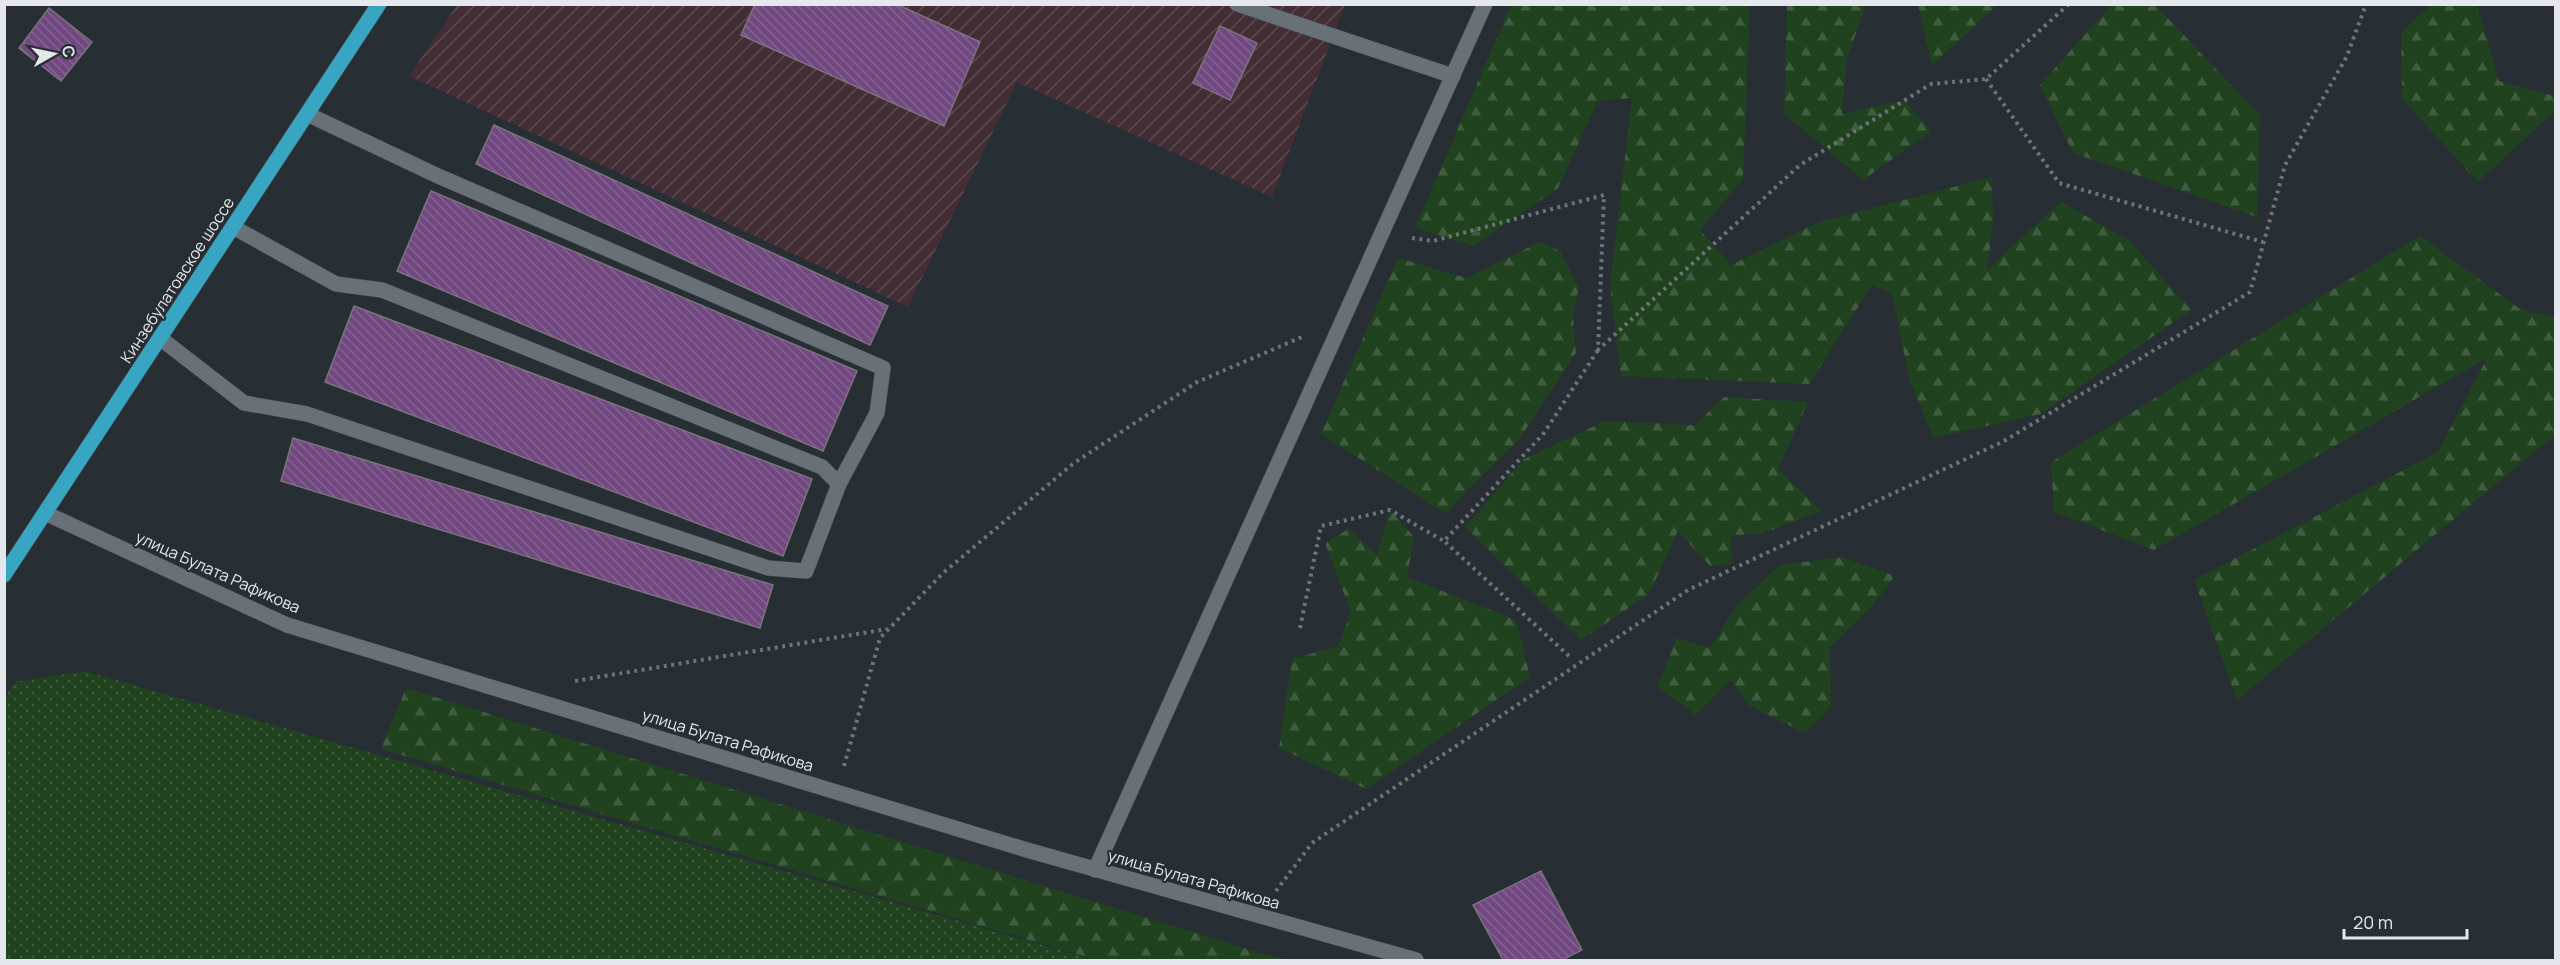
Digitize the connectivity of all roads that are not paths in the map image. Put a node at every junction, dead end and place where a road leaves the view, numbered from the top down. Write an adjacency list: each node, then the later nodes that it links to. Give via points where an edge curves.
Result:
1 (1237, 4): 4 (street)
2 (1485, 4): 4 (street)
3 (378, 5): 5 (main road, Кинзебулатовское шоссе)
4 (1452, 76): 11 (street)
5 (307, 114): 6 (main road, Кинзебулатовское шоссе); 8 (street, via 438,176 883,368 877,413)
6 (233, 227): 7 (main road, Кинзебулатовское шоссе); 8 (street, via 336,284 382,290 822,467)
7 (160, 338): 8 (street, via 244,403 307,414 768,568 806,571); 9 (main road, Кинзебулатовское шоссе)
8 (839, 484)
9 (45, 513): 10 (main road, Кинзебулатовское шоссе); 11 (street, улица Булата Рафикова, via 286,625)
10 (4, 575)
11 (1095, 870): 12 (street, улица Булата Рафикова)
12 (1416, 960)

